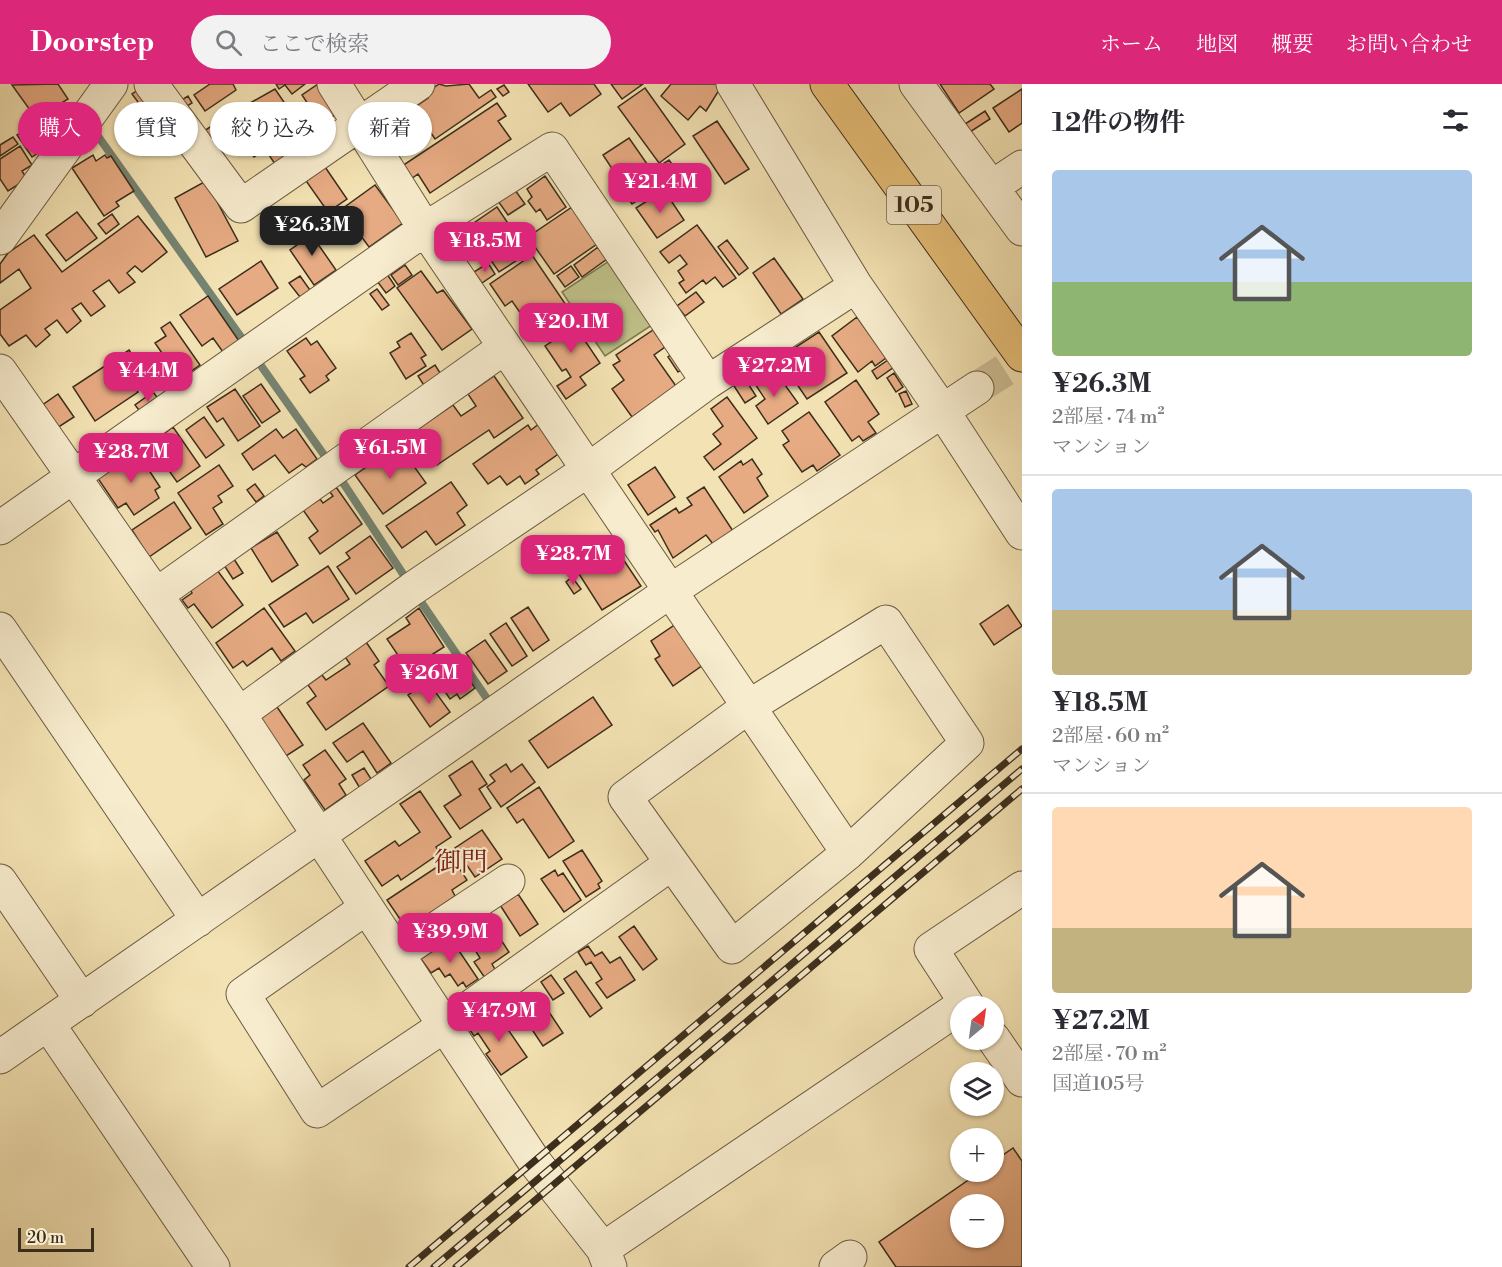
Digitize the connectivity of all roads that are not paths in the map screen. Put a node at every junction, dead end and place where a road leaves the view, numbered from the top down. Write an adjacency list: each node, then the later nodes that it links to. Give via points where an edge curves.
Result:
1 (111, 84): 16 (street)
2 (151, 84): 10 (street, via 241,206)
3 (334, 84): 9 (street)
4 (418, 84): 8 (street)
5 (733, 84): 17 (street)
6 (827, 84): 19 (highway, 105)
7 (916, 84): 13 (street)
8 (393, 102)
9 (348, 105)
10 (348, 134)
11 (380, 156): 14 (street)
12 (1022, 167): 13 (street)
13 (992, 188): 15 (street)
14 (426, 229): 18 (street); 21 (street, via 552,149); 25 (street)
15 (1022, 229)
16 (0, 238)
17 (856, 286): 21 (street); 23 (street)
18 (504, 347): 24 (street); 29 (street)
19 (1022, 355)
20 (0, 371): 25 (street)
21 (708, 382): 24 (street)
22 (977, 388): 23 (street)
23 (942, 410): 27 (street); 28 (street)
24 (588, 470): 28 (street); 32 (street, via 412,589)
25 (73, 478): 26 (street); 29 (street)
26 (0, 528)
27 (1022, 533)
28 (669, 592): 31 (street); 33 (street)
29 (156, 595): 32 (street)
30 (0, 629): 40 (street)
31 (748, 707): 34 (street); 34 (street, via 886,622 967,743); 35 (street, via 625,797)
32 (239, 714): 33 (street)
33 (320, 837): 39 (street); 40 (street)
34 (848, 853): 35 (street, via 732,947)
35 (672, 863): 46 (street)
36 (0, 881): 43 (street)
37 (508, 881): 41 (street)
38 (1022, 888): 42 (street, via 931,949)
39 (366, 908): 41 (street); 46 (street, via 243,994 318,1111)
40 (198, 920): 43 (street)
41 (398, 954): 46 (street)
42 (958, 996)
43 (82, 1001): 45 (street)
44 (950, 1016): 48 (street)
45 (48, 1024): 47 (street); 49 (street)
46 (444, 1026): 48 (street)
47 (0, 1057)
48 (605, 1261)
49 (213, 1267)

